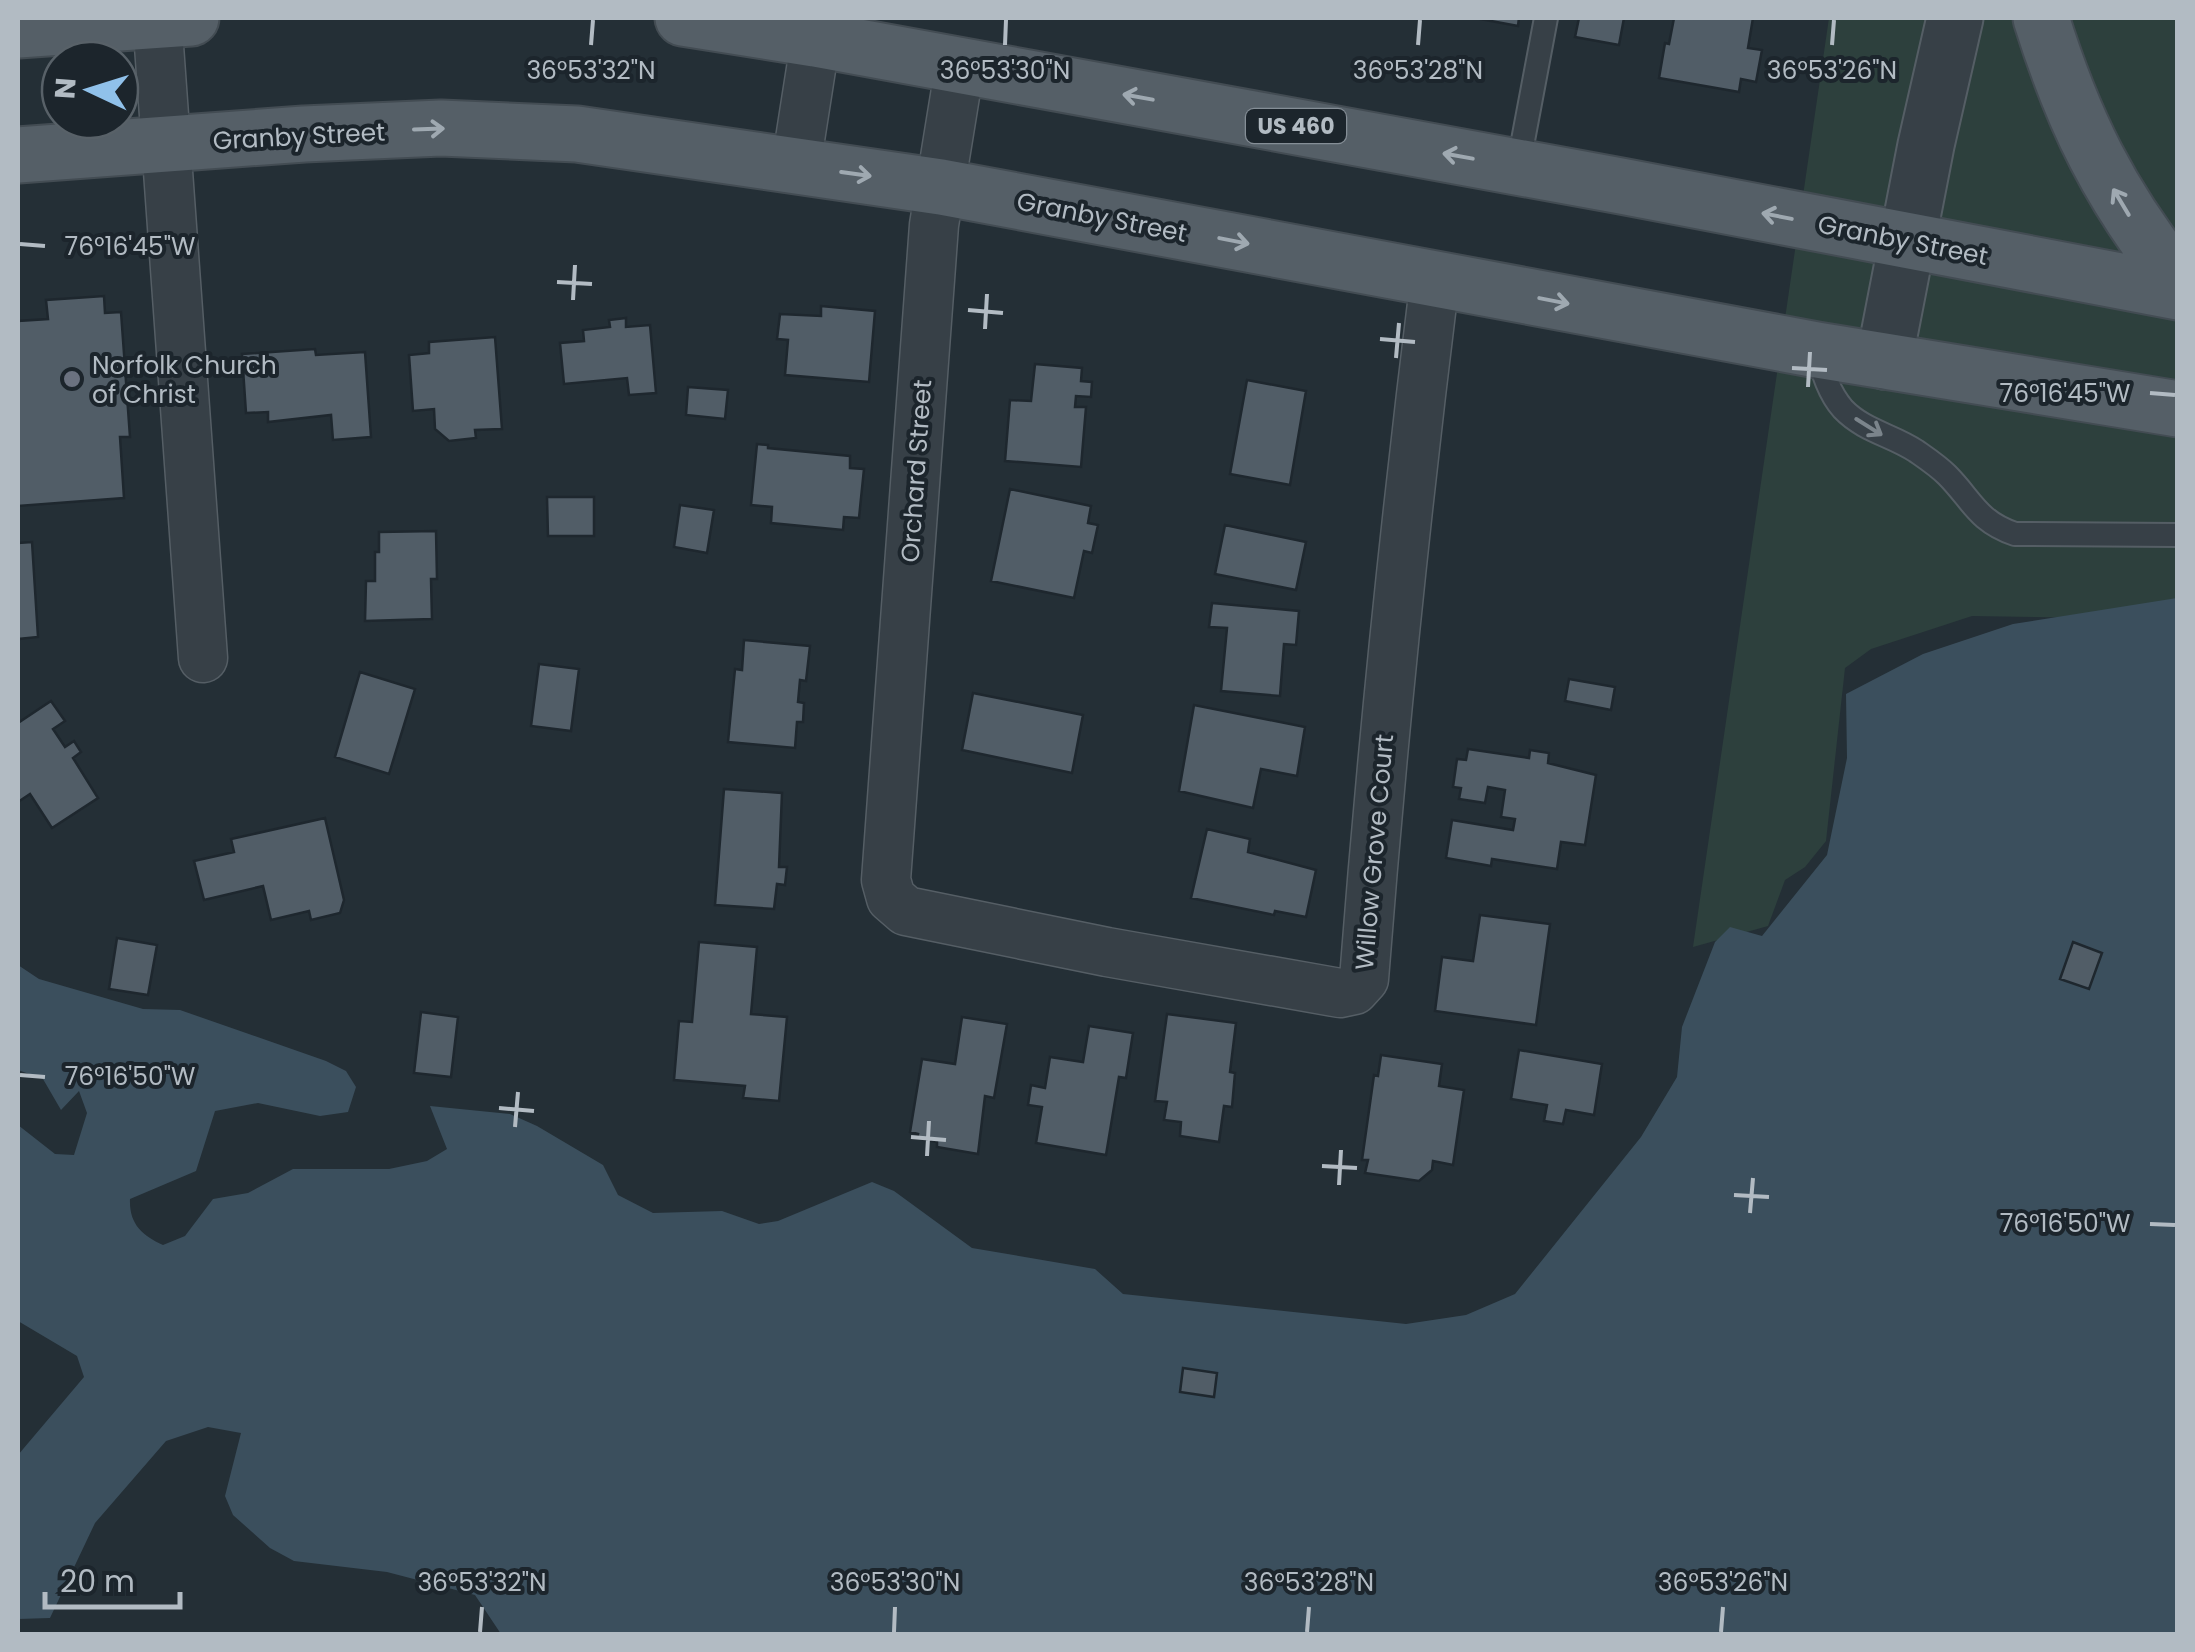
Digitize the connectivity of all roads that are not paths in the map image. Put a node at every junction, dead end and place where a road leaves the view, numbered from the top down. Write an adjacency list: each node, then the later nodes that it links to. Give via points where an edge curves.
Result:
1 (168, 18): 7 (main road); 9 (street)
2 (683, 18): 6 (main road, Granby Street / US 460)
3 (1546, 18): 12 (lane)
4 (1956, 18): 14 (street)
5 (2041, 18): 16 (main road, one-way to 5, via 2136,230 2095,159)
6 (817, 28): 8 (main road, Granby Street / US 460); 11 (street)
7 (18, 30)
8 (960, 65): 12 (main road, Granby Street / US 460, one-way to 8); 13 (street, Orchard Street)
9 (168, 144): 10 (main road, Granby Street); 11 (main road, Granby Street, one-way to 11, via 441,128 577,134); 22 (street)
10 (18, 155)
11 (796, 165): 13 (main road, Granby Street, one-way to 13)
12 (1518, 167): 14 (main road, Granby Street / US 460, one-way to 12)
13 (941, 187): 15 (main road, Granby Street, one-way to 15); 23 (street, Orchard Street)
14 (1907, 241): 17 (main road, Granby Street / US 460); 19 (street)
15 (1436, 279): 18 (main road, Granby Street, one-way to 18); 23 (street, Willow Grove Court, via 1364,979 1354,990 1340,993 1107,952 906,911 891,898)
16 (2178, 281)
17 (2178, 292)
18 (1817, 350): 19 (main road, Granby Street); 21 (lane, one-way to 21, via 1825,381 1843,408 1867,429 1913,448 1994,527 2015,534)
19 (1884, 361): 20 (main road, Granby Street)
20 (2178, 410)
21 (2178, 535)
22 (202, 658)
23 (886, 880)

